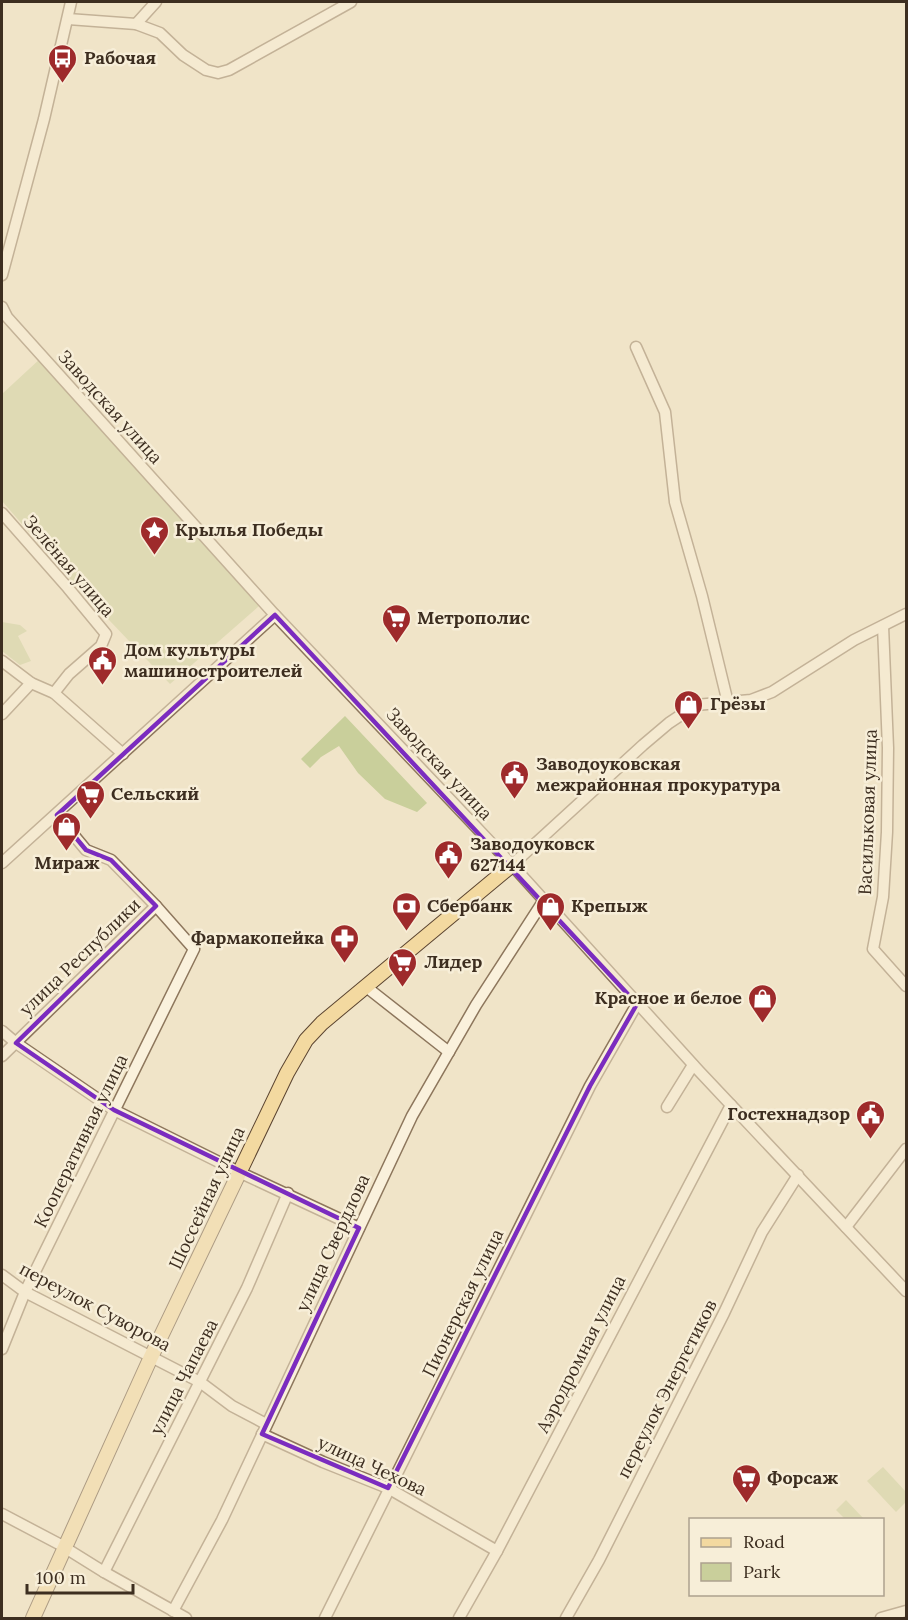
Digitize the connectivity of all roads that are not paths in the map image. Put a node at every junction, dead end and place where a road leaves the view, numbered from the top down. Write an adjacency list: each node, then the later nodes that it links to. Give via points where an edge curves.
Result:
1 (71, 2): 4 (street)
2 (156, 2): 5 (street)
3 (351, 2): 5 (street, via 230,70 218,73 183,55 160,33)
4 (68, 19): 5 (street); 6 (street)
5 (136, 24)
6 (2, 274)
7 (2, 307): 13 (street, Заводская улица)
8 (636, 347): 18 (street, via 665,412 675,502)
9 (2, 513): 10 (street, Зелёная улица)
10 (14, 527): 11 (street); 17 (street, Зелёная улица, via 106,634 102,646 69,674)
11 (2, 532)
12 (906, 614): 14 (street)
13 (275, 615): 20 (street); 23 (street, Заводская улица)
14 (884, 626): 18 (street, via 854,640 772,692); 27 (street, Васильковая улица, via 887,832 883,897 873,949)
15 (2, 661): 16 (street)
16 (31, 682): 17 (street); 19 (street)
17 (54, 693): 20 (street)
18 (728, 703): 23 (street, via 696,705 669,723)
19 (2, 714)
20 (123, 754): 21 (street)
21 (57, 815): 22 (street); 25 (street, via 86,850 111,860)
22 (2, 863)
23 (512, 865): 24 (street, Заводская улица); 26 (main road, Шоссейная улица)
24 (544, 900): 28 (street, Заводская улица); 31 (street, улица Свердлова)
25 (156, 906): 30 (street, улица Республики); 36 (street, Кооперативная улица, via 194,950)
26 (365, 986): 31 (street); 38 (main road, Шоссейная улица, via 306,1040)
27 (906, 986)
28 (638, 1005): 33 (street, Заводская улица); 50 (street, Пионерская улица, via 590,1086)
29 (2, 1031): 30 (street)
30 (16, 1043): 32 (street, улица Республики); 36 (street)
31 (448, 1052): 42 (street, улица Свердлова, via 412,1116)
32 (2, 1056)
33 (693, 1065): 34 (street, Заводская улица); 35 (street)
34 (731, 1105): 39 (street, Заводская улица); 53 (street, Аэродромная улица)
35 (667, 1107)
36 (114, 1110): 38 (street); 45 (street, Кооперативная улица)
37 (906, 1149): 41 (street)
38 (239, 1172): 40 (street); 47 (main road, Шоссейная улица)
39 (798, 1175): 41 (street, Заводская улица); 61 (street, переулок Энергетиков, via 762,1232 599,1560)
40 (288, 1193): 42 (street); 48 (street, улица Чапаева)
41 (846, 1227): 44 (street, Заводская улица)
42 (359, 1228): 49 (street, улица Свердлова)
43 (2, 1275): 45 (street, переулок Суворова)
44 (906, 1291)
45 (25, 1292): 46 (street, Кооперативная улица); 47 (street, переулок Суворова)
46 (2, 1349)
47 (152, 1357): 48 (street, переулок Суворова); 52 (main road, Шоссейная улица)
48 (200, 1382): 49 (street, переулок Суворова); 54 (street, улица Чапаева)
49 (264, 1429): 50 (street, улица Чехова, via 323,1462); 55 (street, улица Свердлова, via 222,1520)
50 (388, 1488): 53 (street, улица Чехова); 59 (street, Пионерская улица)
51 (2, 1514): 52 (street)
52 (65, 1549): 54 (street); 57 (main road, Шоссейная улица)
53 (497, 1551): 60 (street, Аэродромная улица)
54 (104, 1572): 55 (street)
55 (173, 1611): 58 (street)
56 (906, 1611): 62 (street)
57 (33, 1618)
58 (186, 1618)
59 (325, 1618)
60 (459, 1618)
61 (566, 1618)
62 (881, 1618)

